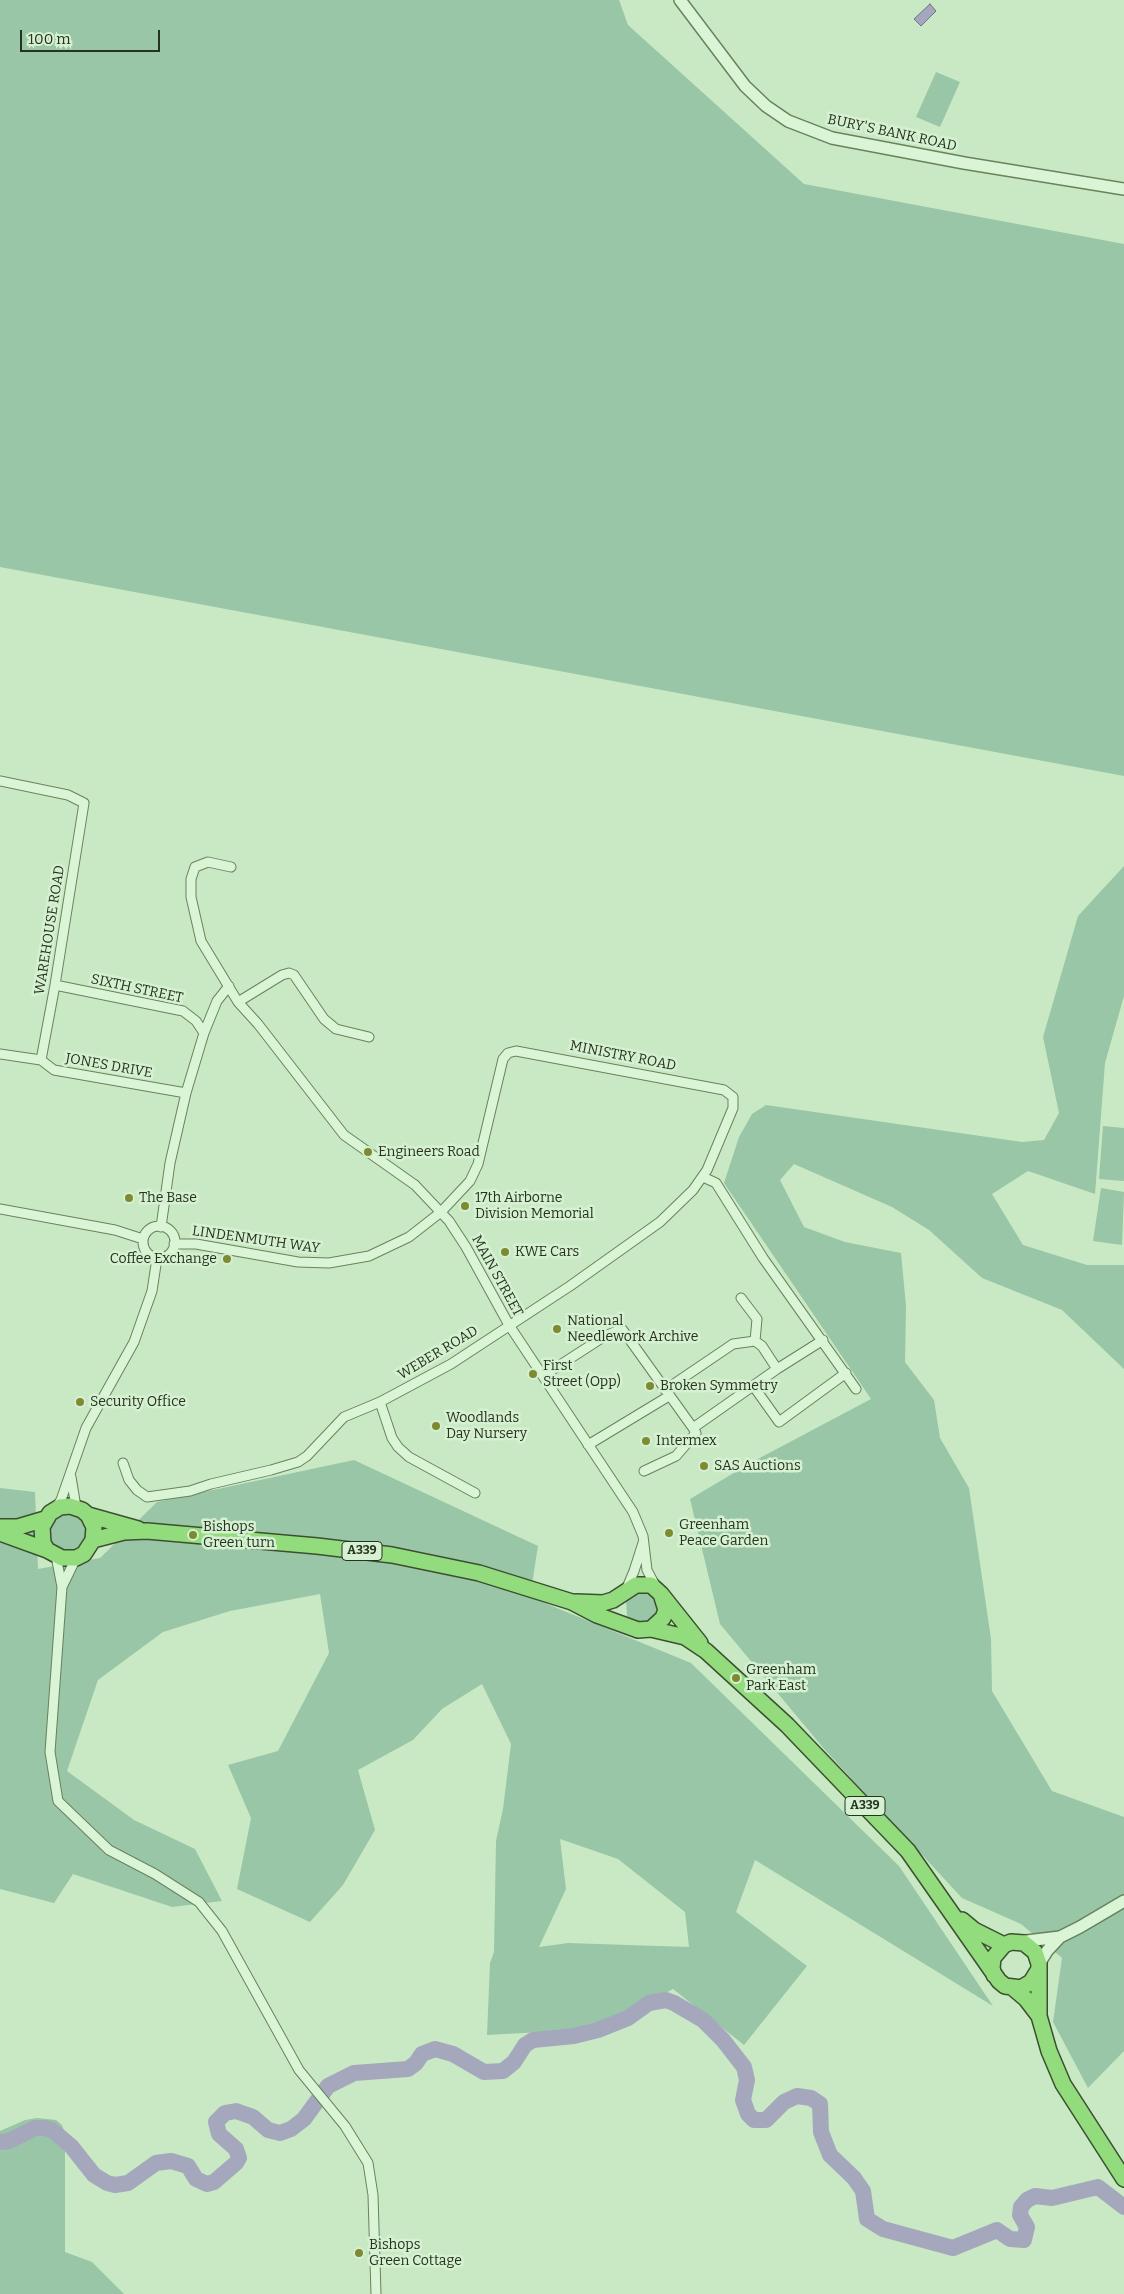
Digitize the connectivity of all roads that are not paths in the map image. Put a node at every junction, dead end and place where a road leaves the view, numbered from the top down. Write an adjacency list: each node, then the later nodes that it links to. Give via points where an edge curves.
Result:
1 (680, 0): 2 (street, BURY'S BANK ROAD, via 745,86 788,122 832,138)
2 (1124, 189)
3 (0, 781): 5 (street, WAREHOUSE ROAD, via 68,796 84,803)
4 (231, 867): 6 (street, MAIN STREET, via 208,862 196,868 191,879 191,897 201,941)
5 (55, 985): 8 (street, SIXTH STREET, via 183,1011); 12 (street, WAREHOUSE ROAD)
6 (229, 986): 7 (street, MAIN STREET); 8 (street, via 217,1001)
7 (238, 1002): 9 (street, via 289,973 294,975 324,1020 336,1029); 17 (street, MAIN STREET, via 344,1135 415,1185)
8 (204, 1033): 14 (street)
9 (369, 1037)
10 (516, 1051): 13 (street, MINISTRY ROAD); 17 (street, LINDENMUTH WAY, via 503,1059 478,1164 470,1181)
11 (0, 1054): 12 (street, JONES DRIVE)
12 (41, 1060): 14 (street, JONES DRIVE, via 54,1070)
13 (724, 1090): 15 (street, WEBER ROAD, via 733,1097 733,1108)
14 (186, 1093): 18 (street, via 170,1163)
15 (703, 1177): 23 (street, WEBER ROAD, via 653,1227 570,1286); 24 (street, via 716,1184 763,1258)
16 (0, 1209): 19 (street, via 115,1230)
17 (441, 1212): 20 (street, LINDENMUTH WAY, via 415,1233 387,1248 343,1262 298,1262 196,1244); 23 (street, MAIN STREET, via 466,1247)
18 (161, 1227): 19 (street, via 152,1228); 20 (street, via 170,1231)
19 (143, 1239): 21 (street, via 144,1249)
20 (174, 1244): 21 (street, via 170,1253)
21 (157, 1258): 37 (street, via 152,1290 134,1342 86,1428)
22 (740, 1298): 25 (street, via 756,1319)
23 (508, 1324): 28 (street, MAIN STREET); 32 (street, WEBER ROAD, via 451,1364)
24 (823, 1340): 26 (street); 27 (street)
25 (755, 1341): 26 (street); 31 (street, via 733,1344)
26 (777, 1369): 29 (street)
27 (846, 1373): 29 (street, via 779,1422); 30 (street)
28 (543, 1376): 31 (street, via 605,1336 622,1329); 34 (street, MAIN STREET)
29 (754, 1387): 33 (street)
30 (856, 1389)
31 (667, 1393): 33 (street); 34 (street)
32 (380, 1402): 35 (street, WEBER ROAD, via 344,1417 298,1462 190,1491 147,1497 129,1480); 38 (street, via 398,1447)
33 (693, 1428): 36 (street, via 696,1433 676,1456)
34 (588, 1445): 45 (street, MAIN STREET, via 633,1512)
35 (123, 1462)
36 (644, 1471)
37 (70, 1474): 39 (street); 40 (street, via 61,1500)
38 (475, 1493)
39 (82, 1511): 40 (highway, via 65,1506); 42 (highway, A339); 44 (highway, via 94,1527)
40 (50, 1514): 41 (highway, via 18,1526); 46 (highway, via 42,1536)
41 (0, 1527)
42 (147, 1532): 44 (highway, A339, via 124,1532); 51 (highway, A339, via 392,1555 479,1573)
43 (0, 1533): 46 (highway)
44 (94, 1540): 47 (highway, via 84,1554)
45 (643, 1543): 49 (street, MAIN STREET, via 647,1570); 50 (street, via 630,1583)
46 (52, 1553): 47 (highway); 48 (street)
47 (76, 1558): 48 (street)
48 (62, 1587): 64 (street, via 50,1752 58,1801 109,1850 199,1902 222,1931 299,2070 345,2126 368,2163 373,2195)
49 (660, 1592): 50 (highway, via 644,1584 636,1584); 53 (highway, via 665,1601 663,1618); 54 (highway, A339)
50 (623, 1594): 51 (highway, A339, via 603,1603); 52 (highway, via 619,1610)
51 (572, 1602): 52 (highway, A339)
52 (631, 1628): 53 (highway)
53 (651, 1629): 54 (highway, A339, via 685,1637)
54 (706, 1651): 56 (highway, A339, via 787,1726 908,1851)
55 (1124, 1901): 57 (street)
56 (950, 1909): 58 (highway, A339, via 974,1930); 60 (highway, A339)
57 (1060, 1937): 58 (street); 59 (street)
58 (1010, 1943): 59 (highway, via 1029,1946 1035,1952); 60 (highway, via 993,1958)
59 (1039, 1966): 61 (highway, via 1031,1982 1021,1988); 62 (highway)
60 (994, 1975): 61 (highway, via 1005,1986)
61 (1013, 1988): 62 (highway)
62 (1039, 2016): 63 (highway, via 1063,2084)
63 (1120, 2174)
64 (376, 2294)

